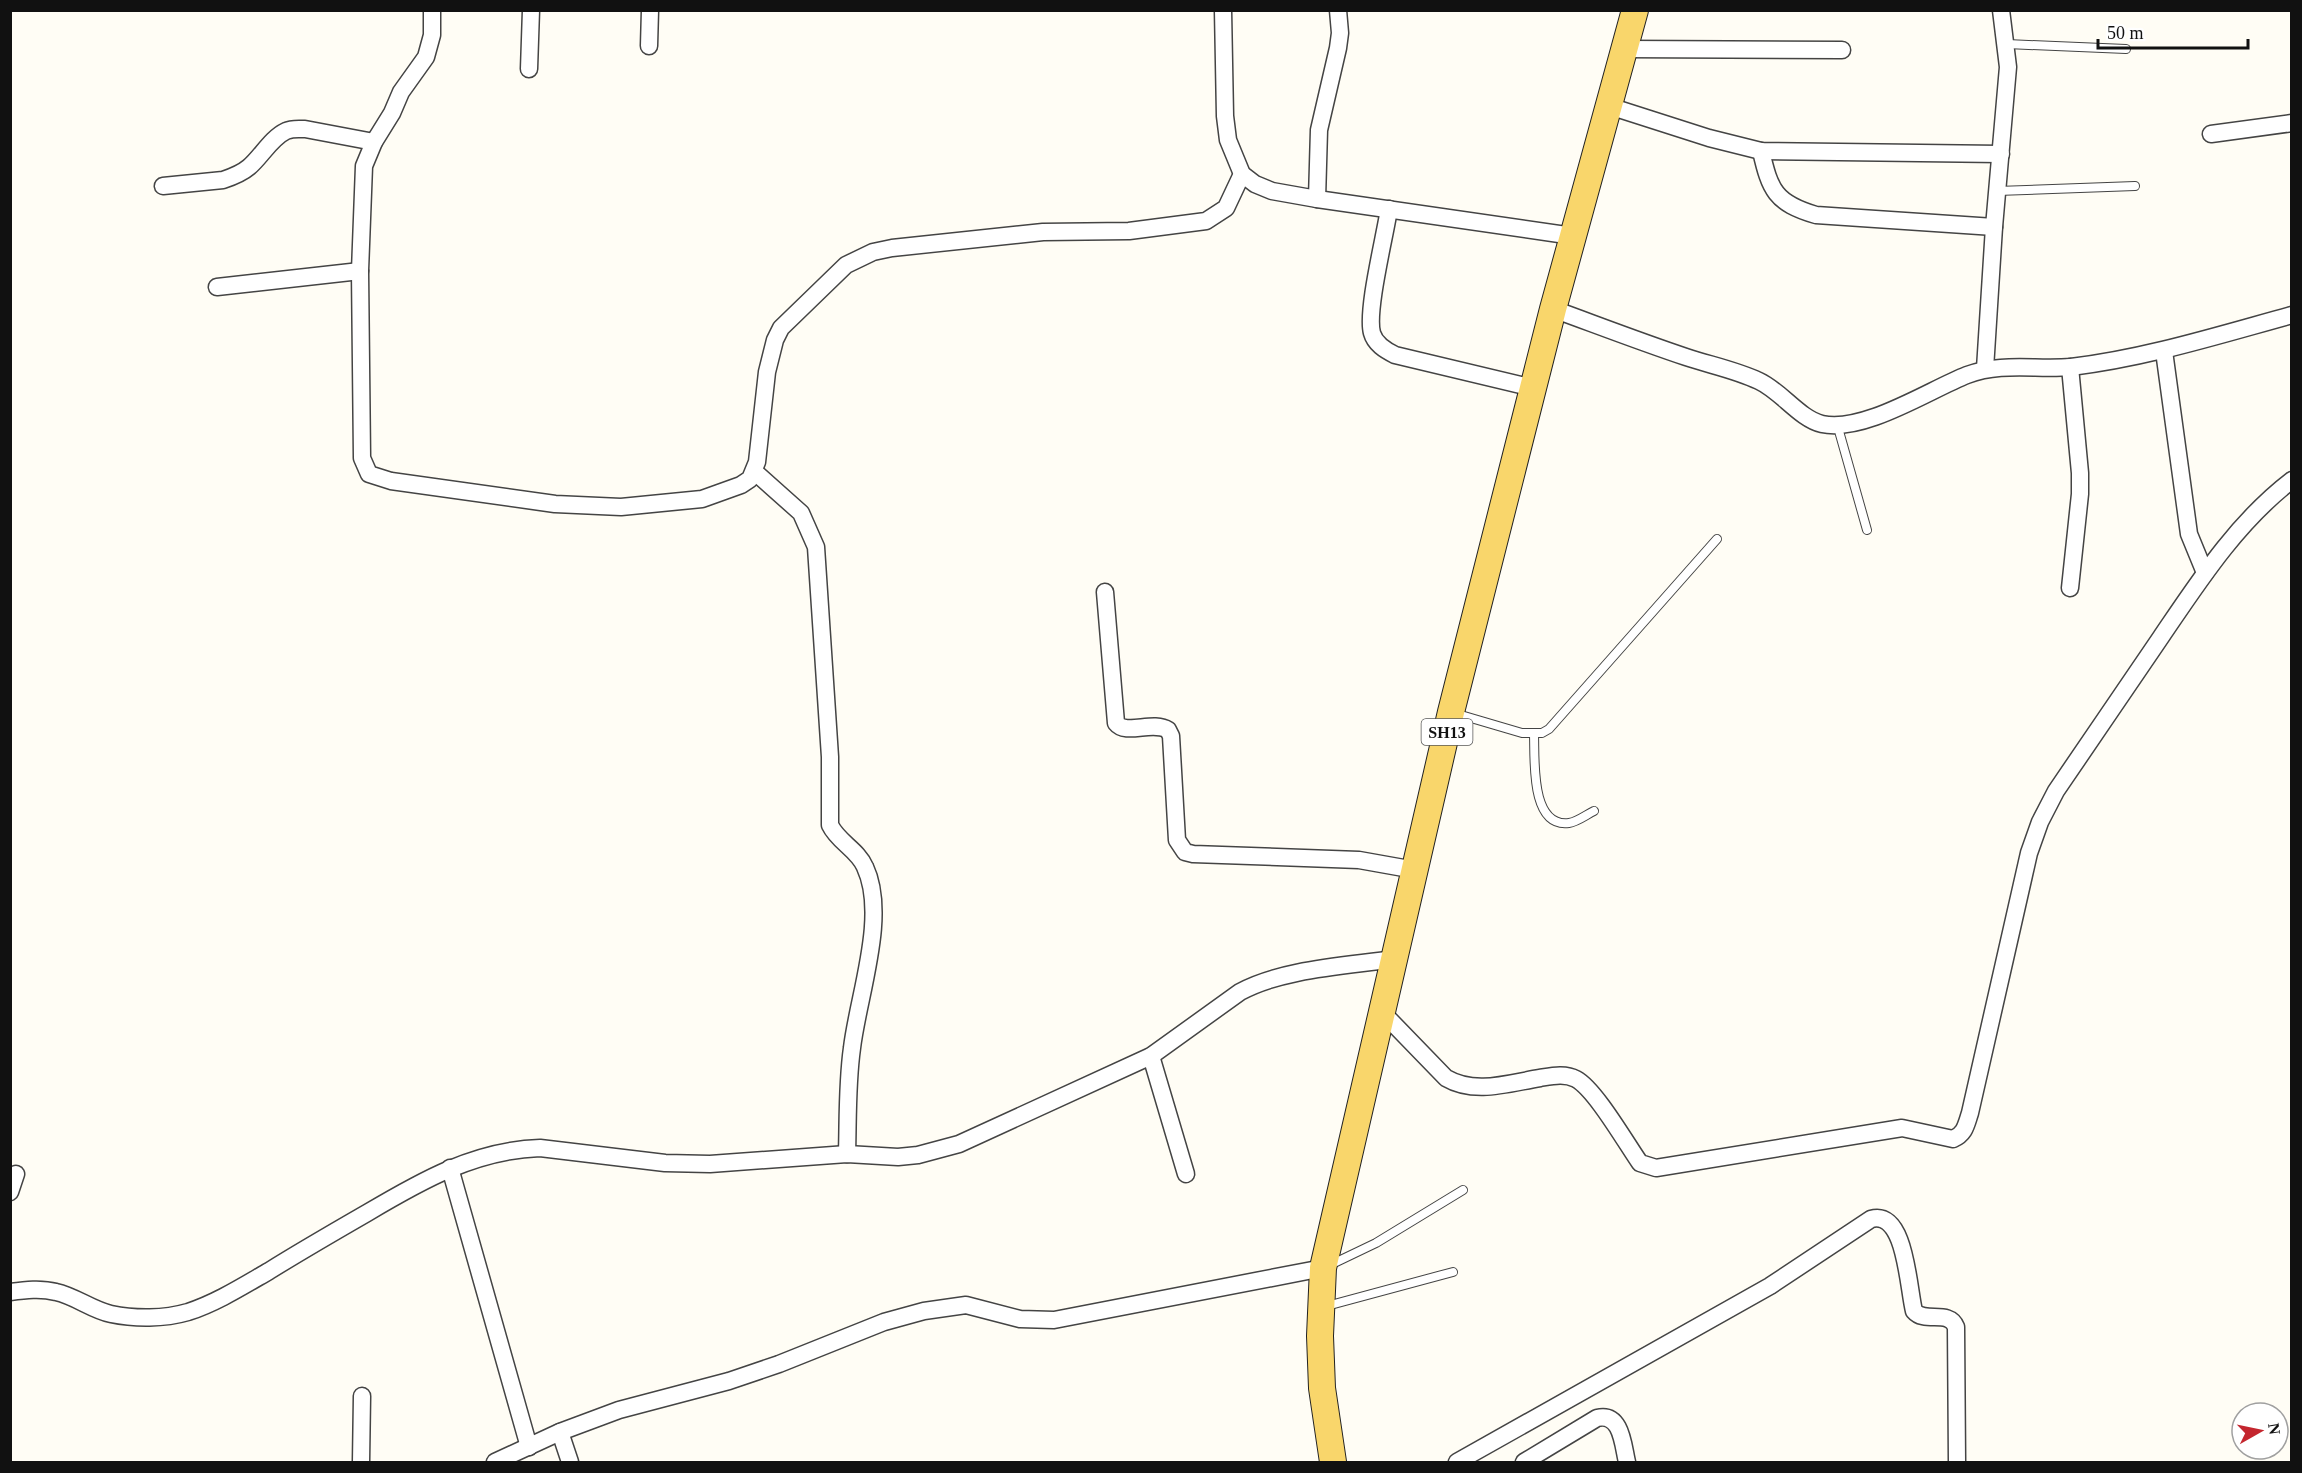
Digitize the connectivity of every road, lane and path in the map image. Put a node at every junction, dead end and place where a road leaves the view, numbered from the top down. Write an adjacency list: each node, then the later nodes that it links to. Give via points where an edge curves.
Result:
1 (432, 10): 17 (street, via 432,35 426,57 407,82)
2 (531, 10): 13 (street)
3 (650, 10): 9 (street)
4 (1223, 10): 20 (street, via 1225,116 1228,140)
5 (1338, 10): 24 (street, via 1338,48 1316,152)
6 (1635, 10): 10 (main road, SH13)
7 (2001, 10): 8 (street)
8 (2007, 44): 11 (lane); 19 (street)
9 (649, 46)
10 (1624, 49): 12 (street); 14 (main road, SH13)
11 (2126, 49)
12 (1842, 50)
13 (529, 69)
14 (1609, 106): 18 (street); 27 (main road, SH13)
15 (2292, 123): 16 (street)
16 (2211, 134)
17 (374, 142): 21 (street, via 294,129 278,137 248,168 232,177); 28 (street, via 364,166)
18 (1761, 151): 19 (street); 26 (street, via 1767,180 1775,194 1797,209 1816,215)
19 (2001, 154): 23 (street)
20 (1242, 174): 24 (street, via 1272,191); 37 (street, via 1226,208 1206,221 1129,231 1043,232 892,248 846,265 781,328 775,340 767,372)
21 (163, 186)
22 (2135, 186): 23 (lane)
23 (1997, 191): 26 (street)
24 (1317, 199): 25 (street)
25 (1389, 209): 27 (street); 35 (street, via 1372,309 1373,335 1379,345 1395,355)
26 (1994, 227): 34 (street)
27 (1573, 236): 30 (main road, SH13)
28 (360, 271): 29 (street); 37 (street, via 362,458 369,474 555,504 621,507 702,499 741,485)
29 (217, 287)
30 (1553, 309): 35 (main road, SH13); 36 (street, via 1757,380 1810,419)
31 (2292, 315): 32 (street)
32 (2164, 351): 33 (street); 41 (street, via 2189,534)
33 (2070, 367): 34 (street); 42 (street, via 2080,473)
34 (1985, 369): 36 (street, via 1888,412)
35 (1533, 388): 44 (main road, SH13)
36 (1837, 424): 39 (lane)
37 (755, 472): 51 (street, via 801,513 816,548 830,757 830,825 857,854 871,883 872,936 852,1047)
38 (2292, 480): 41 (street, via 2270,496)
39 (1867, 530)
40 (1717, 539): 45 (lane, via 1549,729)
41 (2205, 573): 49 (street, via 2056,791 2040,822 2028,853 1970,1113 1959,1137 1902,1128 1656,1168 1640,1163 1577,1079 1555,1076 1482,1087 1456,1084)
42 (2070, 588)
43 (1105, 592): 47 (street, via 1116,723 1125,728 1158,726 1168,730 1179,847 1193,854 1359,860)
44 (1451, 712): 45 (lane); 47 (main road, SH13)
45 (1534, 735): 46 (lane, via 1537,790 1546,814 1552,820 1569,823)
46 (1594, 811)
47 (1415, 870): 48 (main road, SH13)
48 (1394, 959): 49 (main road, SH13); 50 (street, via 1276,977 1256,984)
49 (1382, 1012): 57 (main road, SH13)
50 (1151, 1056): 51 (street, via 959,1144 898,1158); 54 (street)
51 (846, 1154): 52 (street, via 710,1164 665,1163 540,1148 519,1149)
52 (450, 1168): 59 (street, via 224,1297 189,1312 147,1317 110,1314 56,1292); 63 (street)
53 (16, 1174): 56 (street)
54 (1186, 1174)
55 (1463, 1190): 57 (lane, via 1376,1243)
56 (10, 1192)
57 (1323, 1268): 60 (main road, SH13); 62 (street, via 1054,1320 1020,1319 966,1305 924,1311 884,1322 729,1381 619,1410)
58 (1453, 1272): 60 (lane)
59 (10, 1292)
60 (1322, 1307): 67 (main road, SH13, via 1322,1388)
61 (362, 1396): 64 (street)
62 (560, 1432): 63 (street); 66 (street)
63 (529, 1447): 65 (street)
64 (361, 1462)
65 (495, 1462)
66 (570, 1462)
67 (1333, 1462)
68 (1457, 1462): 71 (street, via 1770,1286 1878,1217 1892,1225 1904,1253 1914,1311 1917,1315 1949,1318 1956,1327)
69 (1524, 1462): 70 (street, via 1604,1416 1618,1426)
70 (1627, 1462)
71 (1957, 1462)

